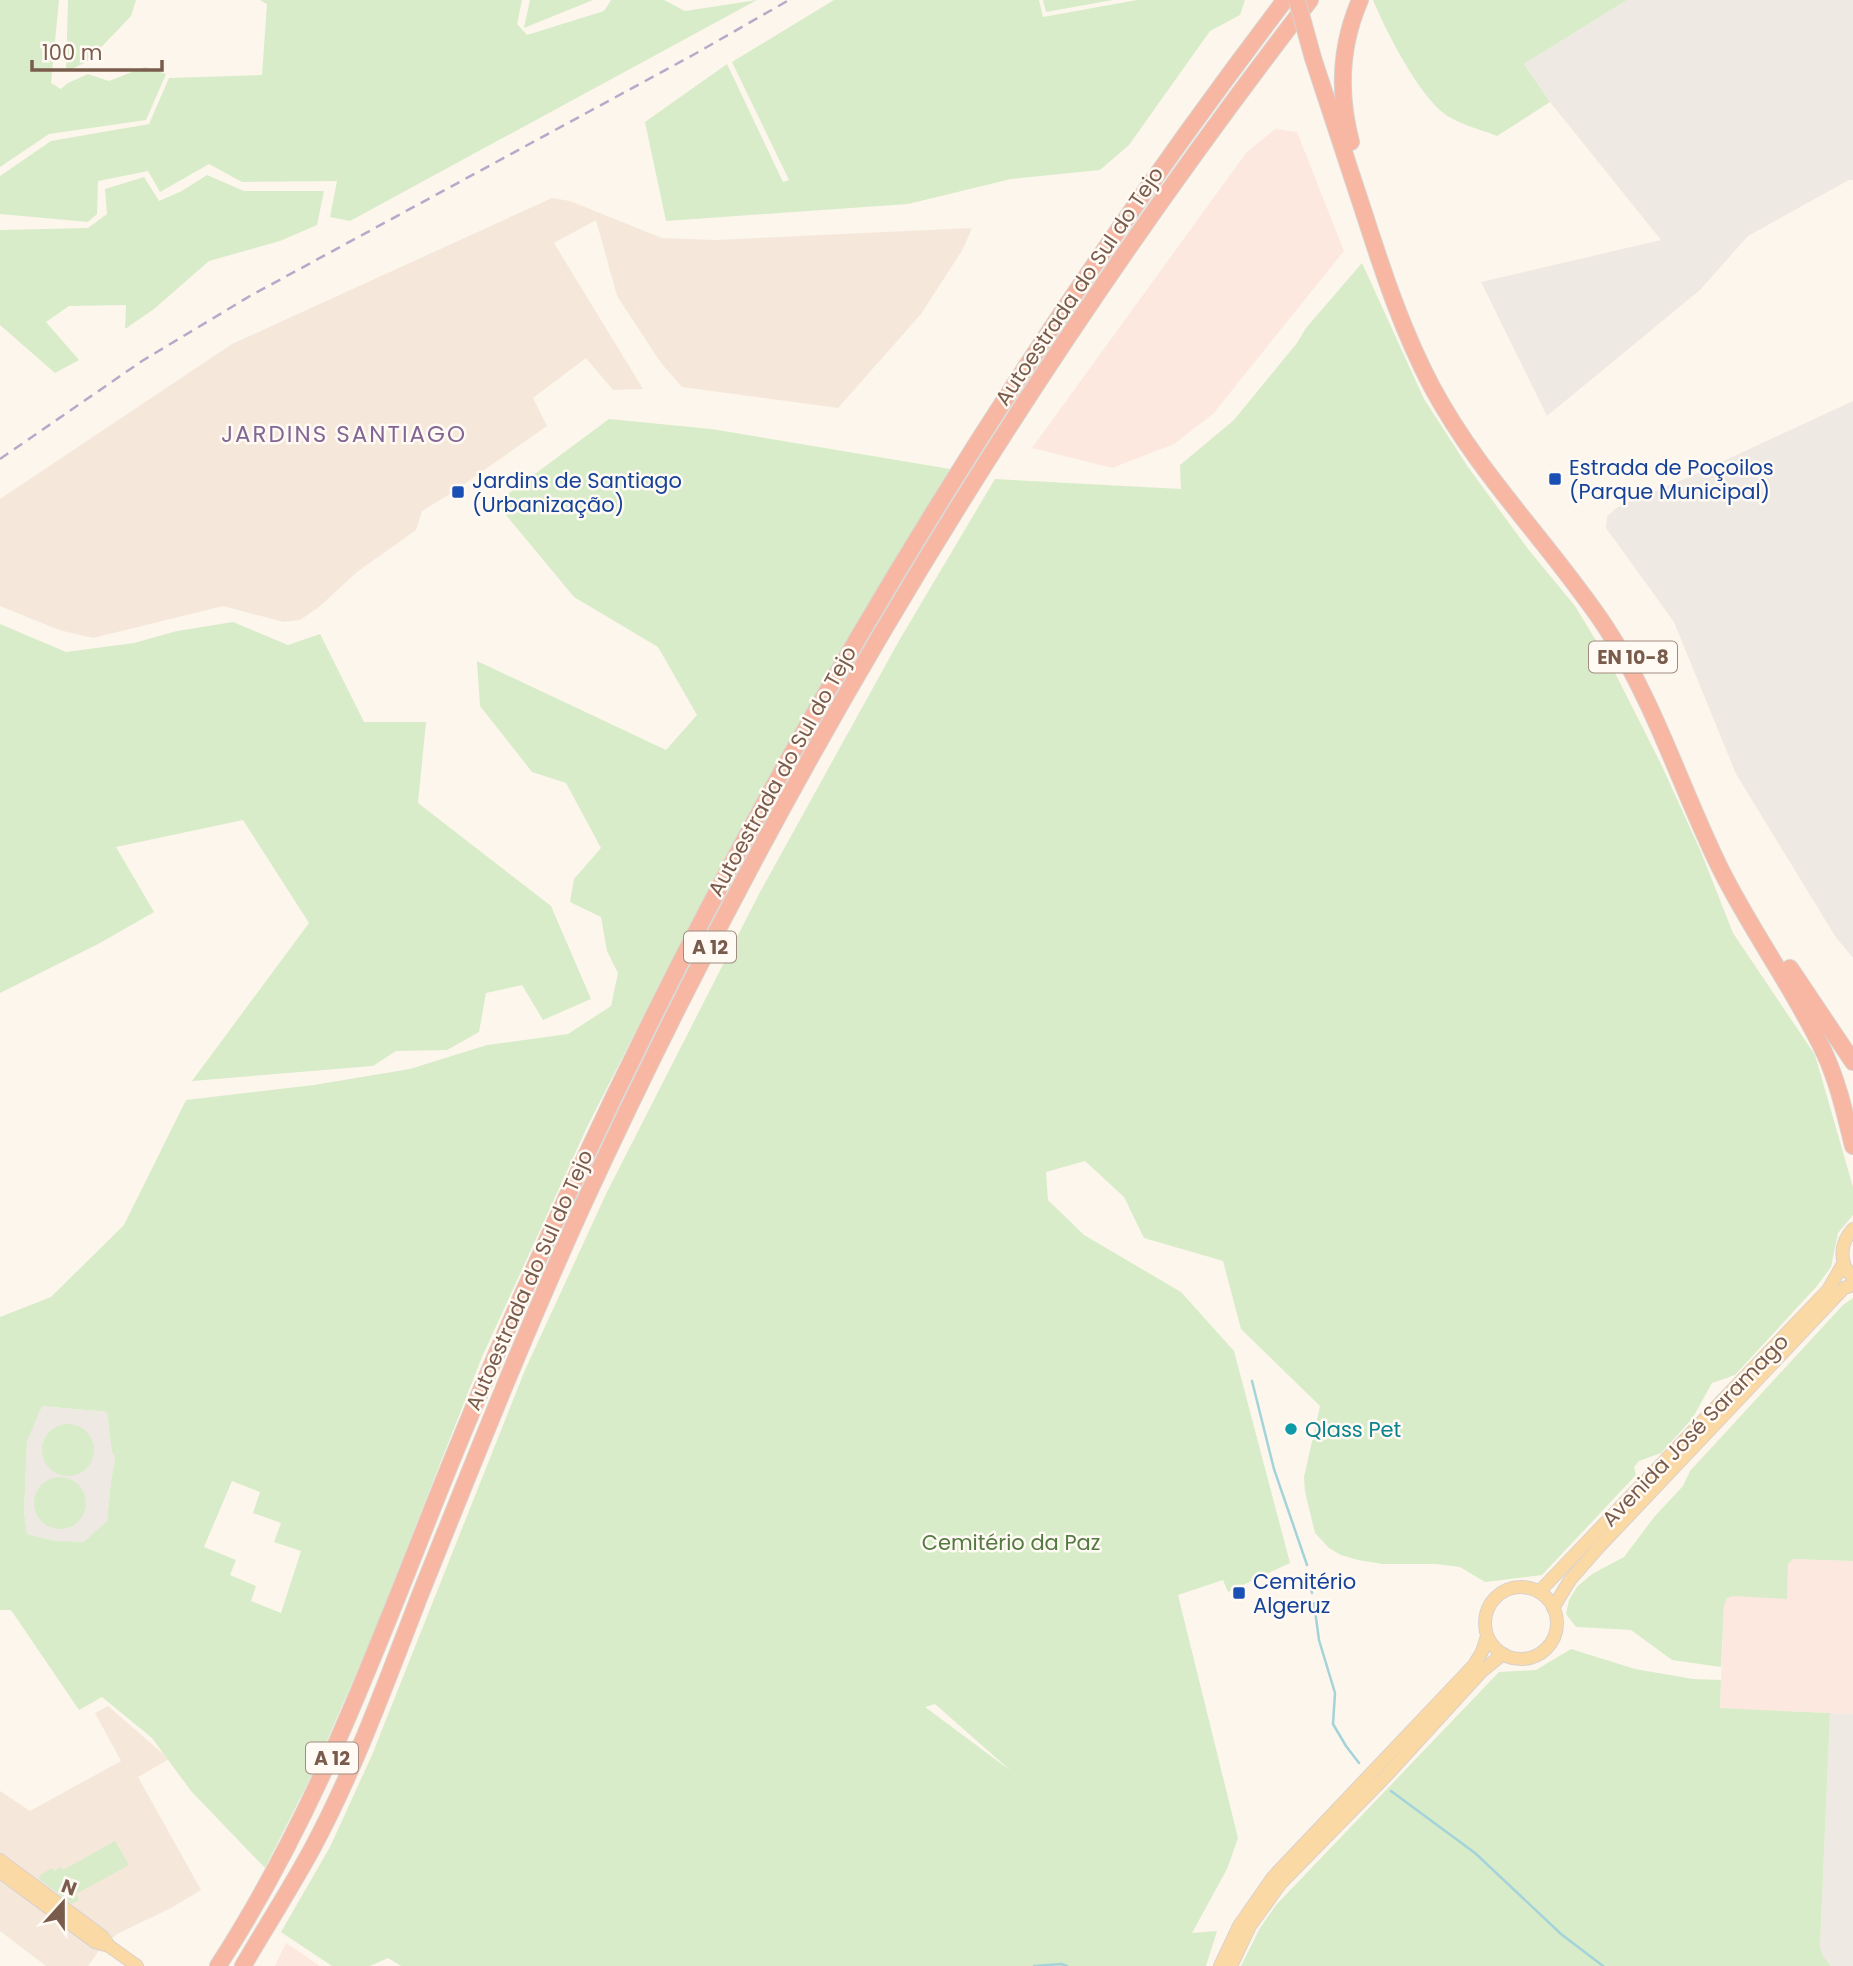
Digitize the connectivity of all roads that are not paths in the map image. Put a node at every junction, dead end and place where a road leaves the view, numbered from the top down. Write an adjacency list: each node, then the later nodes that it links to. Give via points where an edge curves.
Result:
1 (1285, 0): 23 (highway, Autoestrada do Sul do Tejo / A 12, via 1142,195 1001,406 878,605 747,835 636,1052 533,1271 327,1769 275,1871)
2 (1297, 0): 5 (highway, bridge, via 1312,58)
3 (1310, 0): 24 (highway, Autoestrada do Sul do Tejo / A 12, via 1196,151 1059,349 944,530 750,869 653,1057 549,1282 370,1721 318,1835)
4 (1360, 0): 5 (highway, via 1347,38 1342,87 1344,117)
5 (1368, 214): 6 (highway, EN 10-8, via 1417,357 1462,437 1583,595 1631,670 1721,869)
6 (1792, 980): 7 (highway); 8 (highway, EN 10-8); 9 (highway, EN 10-8); 10 (highway, via 1832,1072)
7 (1853, 1053)
8 (1853, 1062)
9 (1853, 1074)
10 (1853, 1146)
11 (1853, 1229): 12 (main road, Avenida José Saramago, via 1843,1245)
12 (1843, 1264): 13 (main road); 15 (main road, Avenida José Saramago, via 1828,1290)
13 (1853, 1278)
14 (1853, 1285): 16 (main road, Avenida José Saramago, via 1844,1288 1599,1547)
15 (1539, 1592): 16 (main road); 17 (main road, via 1510,1588 1494,1599 1486,1614)
16 (1553, 1608): 18 (main road, Avenida José Saramago, via 1556,1631 1545,1649 1525,1659)
17 (1487, 1636): 18 (main road); 25 (main road, via 1474,1665 1262,1891)
18 (1503, 1654): 26 (main road, via 1276,1888 1250,1926)
19 (0, 1860): 21 (main road, via 102,1936)
20 (0, 1872): 21 (main road, via 95,1942)
21 (108, 1946): 22 (main road)
22 (137, 1966)
23 (218, 1966)
24 (243, 1966)
25 (1220, 1966)
26 (1231, 1966)

